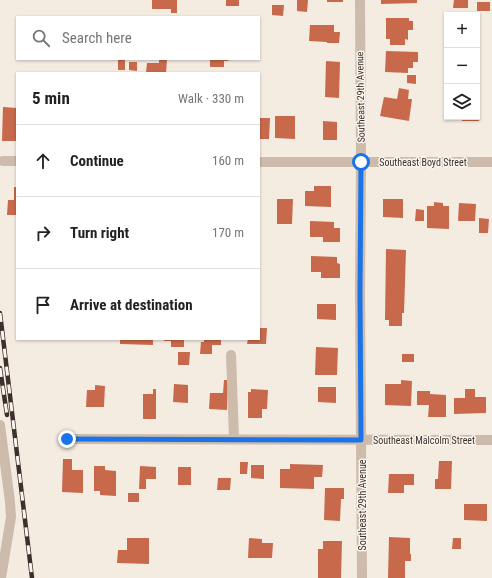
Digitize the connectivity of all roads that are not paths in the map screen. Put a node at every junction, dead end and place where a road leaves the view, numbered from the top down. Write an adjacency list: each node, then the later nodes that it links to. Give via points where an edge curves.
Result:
1 (360, 0): 5 (street, Southeast 29th Avenue)
2 (3, 161): 3 (street)
3 (16, 161)
4 (260, 162): 5 (street, Southeast Boyd Street)
5 (361, 162): 6 (street, Southeast Boyd Street); 11 (street, Southeast 29th Avenue)
6 (492, 162)
7 (231, 355): 10 (street)
8 (0, 425): 13 (street, via 11,517)
9 (67, 439): 10 (street, Southeast Malcolm Street)
10 (234, 439): 11 (street, Southeast Malcolm Street)
11 (361, 440): 12 (street, Southeast Malcolm Street); 14 (street, Southeast 29th Avenue)
12 (492, 440)
13 (1, 578)
14 (362, 578)

